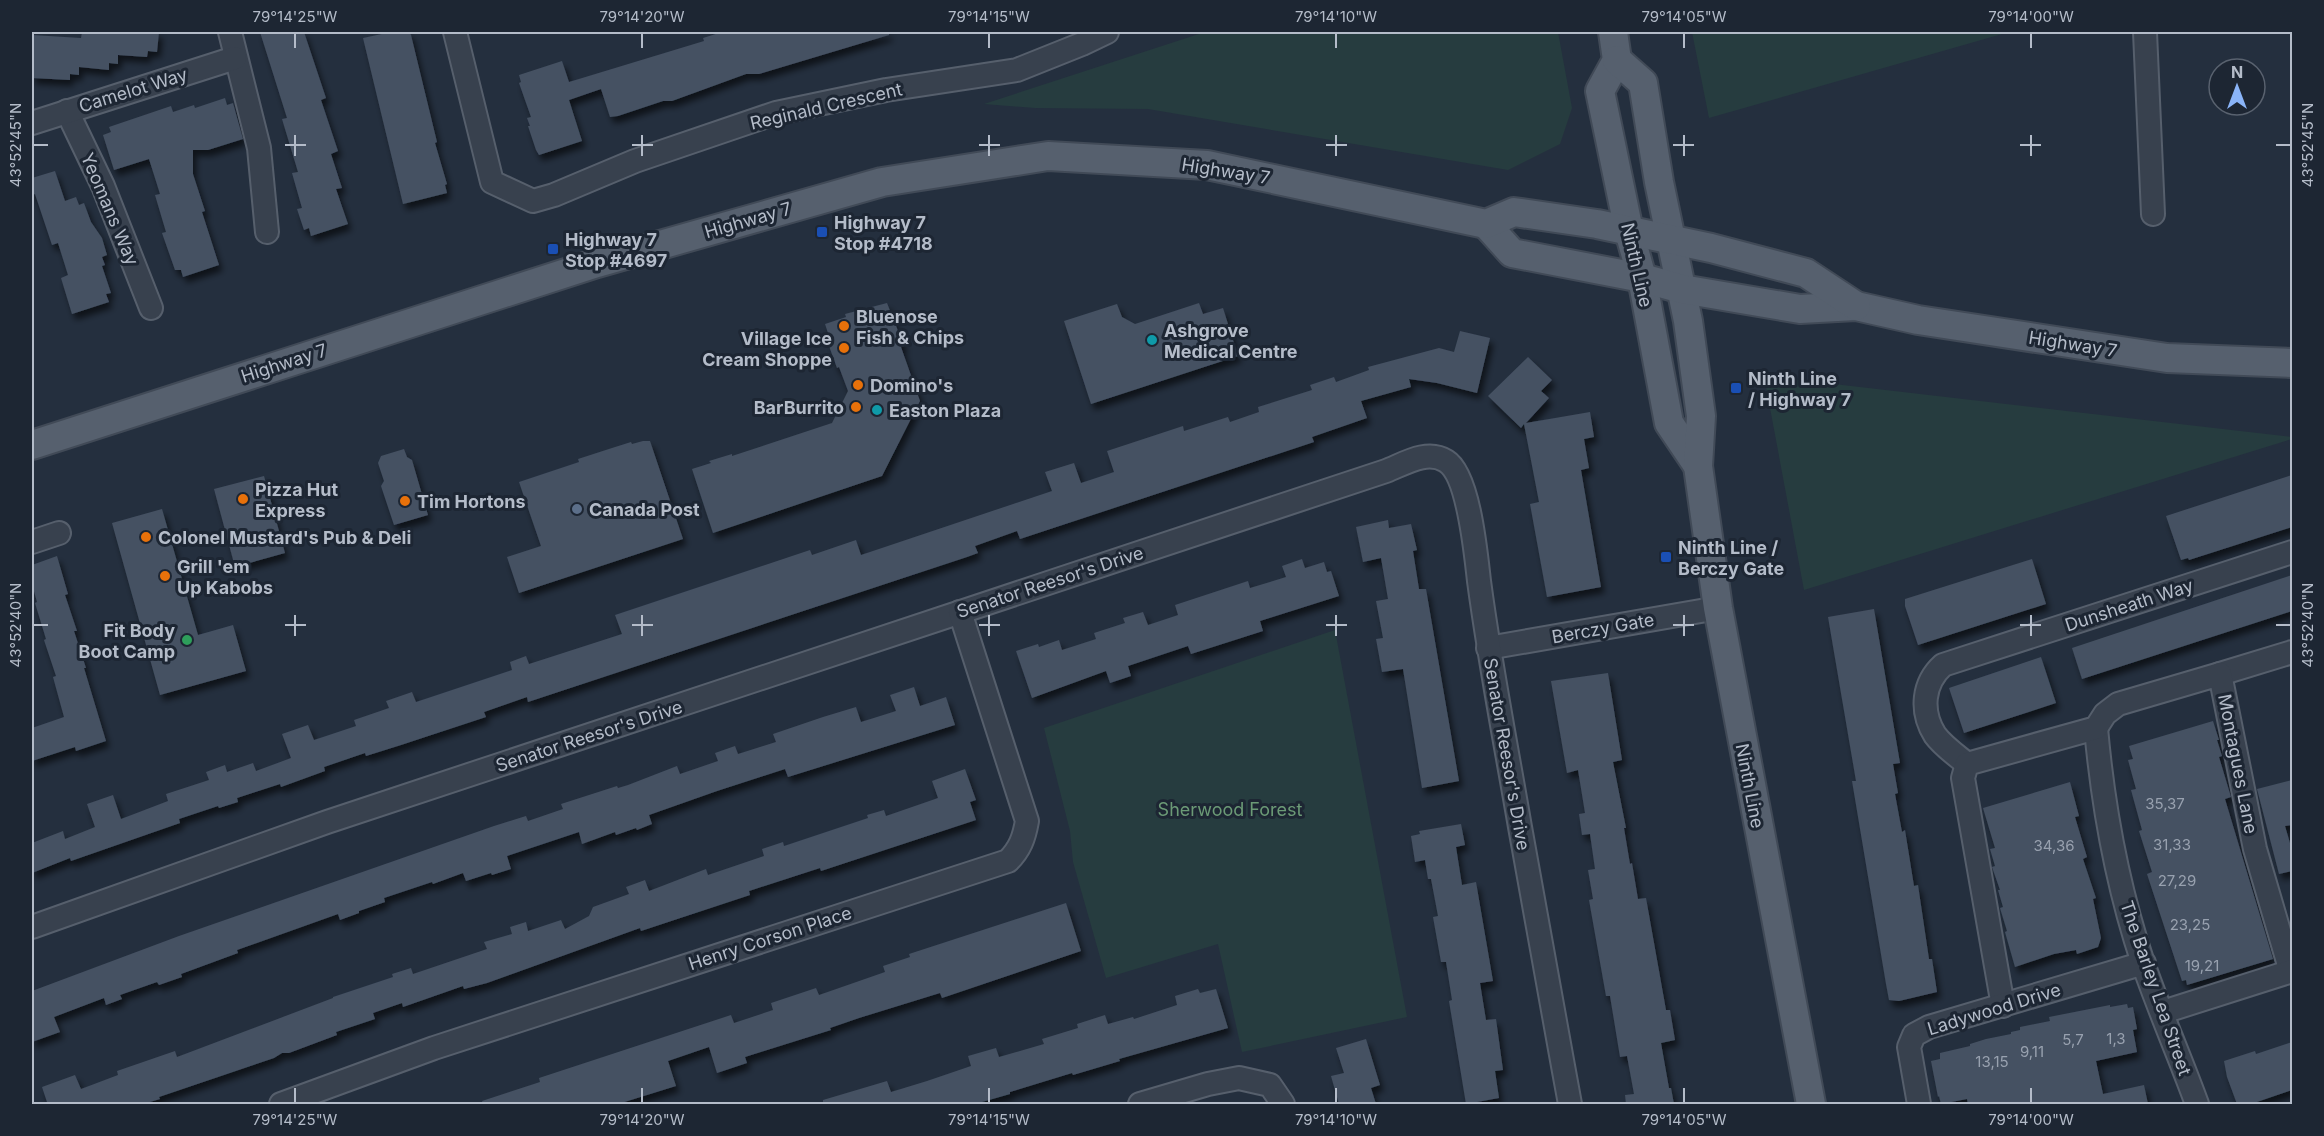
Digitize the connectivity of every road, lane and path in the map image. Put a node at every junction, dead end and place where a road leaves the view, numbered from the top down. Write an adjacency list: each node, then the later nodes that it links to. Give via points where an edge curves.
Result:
1 (230, 32): 6 (street)
2 (455, 32): 3 (street, Reginald Crescent, via 492,183 533,201 776,113 1017,69)
3 (1107, 32)
4 (1613, 32): 7 (main road)
5 (2145, 32): 10 (street)
6 (235, 58): 8 (street, Camelot Way); 13 (street, via 259,148)
7 (1617, 60): 12 (main road, Ninth Line, via 1600,91); 14 (main road, Ninth Line, via 1643,83)
8 (67, 111): 9 (street, Camelot Way); 18 (street, Yeomans Way, via 103,186)
9 (32, 123)
10 (2153, 214)
11 (1486, 224): 12 (main road, Highway 7, via 1514,212); 15 (main road, Highway 7, via 1512,253); 20 (main road, Highway 7, via 1207,165 1048,156 882,183 597,263)
12 (1629, 231): 14 (main road, Highway 7); 15 (main road, Ninth Line)
13 (267, 232)
14 (1670, 240): 16 (main road, Ninth Line); 17 (main road, Highway 7, via 1806,273)
15 (1642, 278): 16 (main road, Highway 7); 21 (main road, Ninth Line, via 1669,423)
16 (1682, 289): 17 (main road, Highway 7, via 1800,309); 21 (main road, Ninth Line, via 1701,416)
17 (1856, 306): 19 (main road, Highway 7, via 1918,320 2167,358)
18 (151, 308)
19 (2292, 363)
20 (32, 445)
21 (1698, 466): 25 (main road, Ninth Line)
22 (59, 532): 23 (street)
23 (32, 542)
24 (2292, 552): 31 (street, Dunsheath Way, via 1943,665 1928,683 1924,698 1927,715 1935,734)
25 (1718, 608): 27 (street, Berczy Gate); 41 (main road, Ninth Line)
26 (960, 612): 27 (street, Senator Reesor's Drive, via 1421,456 1446,460 1460,482 1472,526); 32 (street, Senator Reesor's Drive, via 327,822); 37 (street, Henry Corson Place, via 1027,821 1024,840 1008,861 434,1048)
27 (1488, 648): 40 (street, Senator Reesor's Drive)
28 (2292, 652): 29 (street)
29 (2220, 674): 30 (street, Montagues Lane, via 2118,704); 34 (street, Montagues Lane, via 2255,849)
30 (2096, 728): 31 (street); 33 (street, The Barley Lea Street, via 2123,892)
31 (1967, 764): 35 (street, via 1963,778)
32 (32, 927)
33 (2144, 963): 35 (street, Ladywood Drive); 36 (street, The Barley Lea Street)
34 (2292, 972): 36 (street)
35 (2003, 1006): 42 (street, Ladywood Drive, via 1914,1035 1909,1047)
36 (2163, 1012): 43 (street, The Barley Lea Street)
37 (281, 1104)
38 (1140, 1104): 39 (street, via 1239,1078 1270,1085)
39 (1282, 1104)
40 (1570, 1104)
41 (1811, 1104)
42 (1919, 1104)
43 (2197, 1104)

